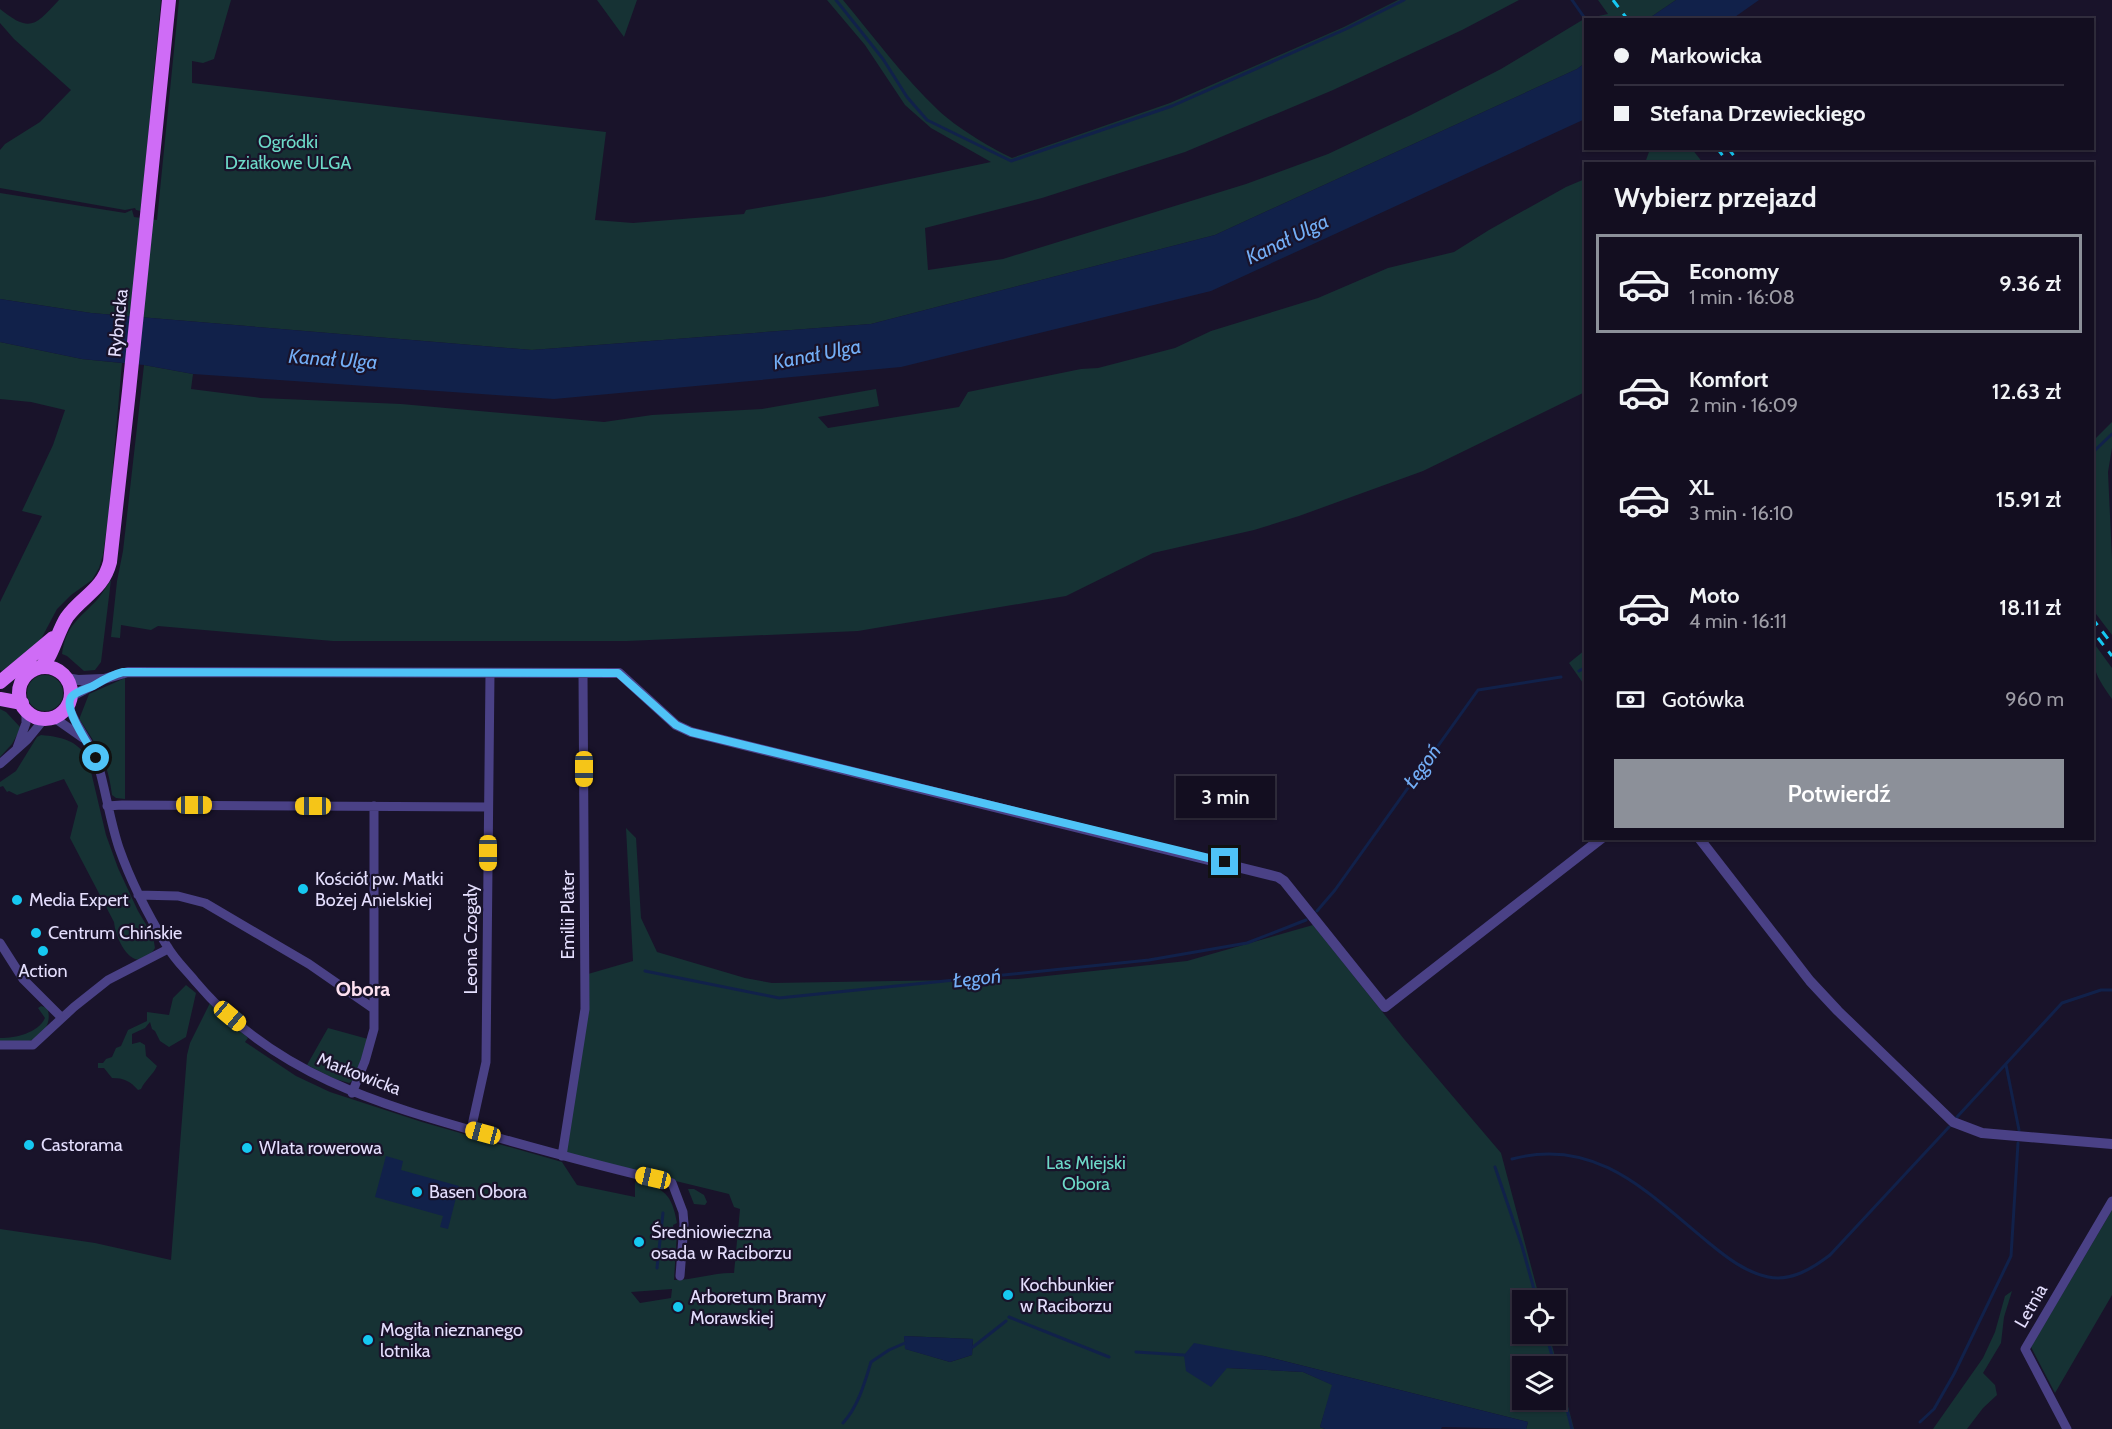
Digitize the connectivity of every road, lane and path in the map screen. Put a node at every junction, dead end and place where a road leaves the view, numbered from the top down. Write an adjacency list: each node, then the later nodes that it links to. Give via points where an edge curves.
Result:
1 (169, 0): 2 (main road, Rybnicka, via 110,561 104,578)
2 (59, 632): 3 (main road, Rybnicka); 6 (main road, via 58,657); 8 (main road)
3 (40, 668): 6 (main road, via 50,668); 9 (main road, Rybnicka, via 27,675)
4 (583, 673): 5 (street); 21 (street, via 618,673 676,725 691,732 1271,874 1284,881 1385,1007); 32 (street, Emilii Plater, via 585,1009)
5 (490, 674): 7 (street, via 128,672); 20 (street, Leona Czogały)
6 (64, 676): 7 (street); 12 (main road, via 70,687)
7 (104, 679): 12 (street)
8 (0, 682)
9 (21, 685): 10 (main road, Rybnicka); 13 (main road)
10 (0, 692)
11 (0, 699): 13 (main road)
12 (69, 701): 14 (main road, via 62,712); 15 (street, Markowicka)
13 (24, 706): 14 (main road, via 35,716); 16 (street, via 26,723)
14 (49, 718): 15 (street, Markowicka); 16 (street)
15 (84, 738): 18 (street, Markowicka, via 98,764)
16 (16, 750): 17 (street)
17 (0, 764)
18 (107, 806): 19 (street); 23 (street, Markowicka)
19 (374, 806): 20 (street); 26 (street)
20 (488, 807): 30 (street, Leona Czogały, via 486,1062)
21 (1599, 840)
22 (1701, 840): 31 (street, via 1810,981 1953,1122 1982,1133)
23 (138, 895): 25 (street, Markowicka); 26 (street, via 178,896 205,903 309,964)
24 (0, 943): 27 (street, via 23,979)
25 (168, 949): 27 (street, via 108,980); 29 (street, Markowicka, via 216,1004 264,1044 305,1071)
26 (374, 1009): 29 (street, via 368,1051)
27 (62, 1018): 28 (street, via 33,1045)
28 (0, 1045)
29 (351, 1093): 30 (street, Markowicka)
30 (471, 1130): 32 (street, Markowicka)
31 (2112, 1144)
32 (562, 1156): 34 (street, Markowicka, via 672,1183 683,1212)
33 (2112, 1201): 35 (street, Letnia, via 2025,1349)
34 (680, 1275)
35 (2067, 1429)

